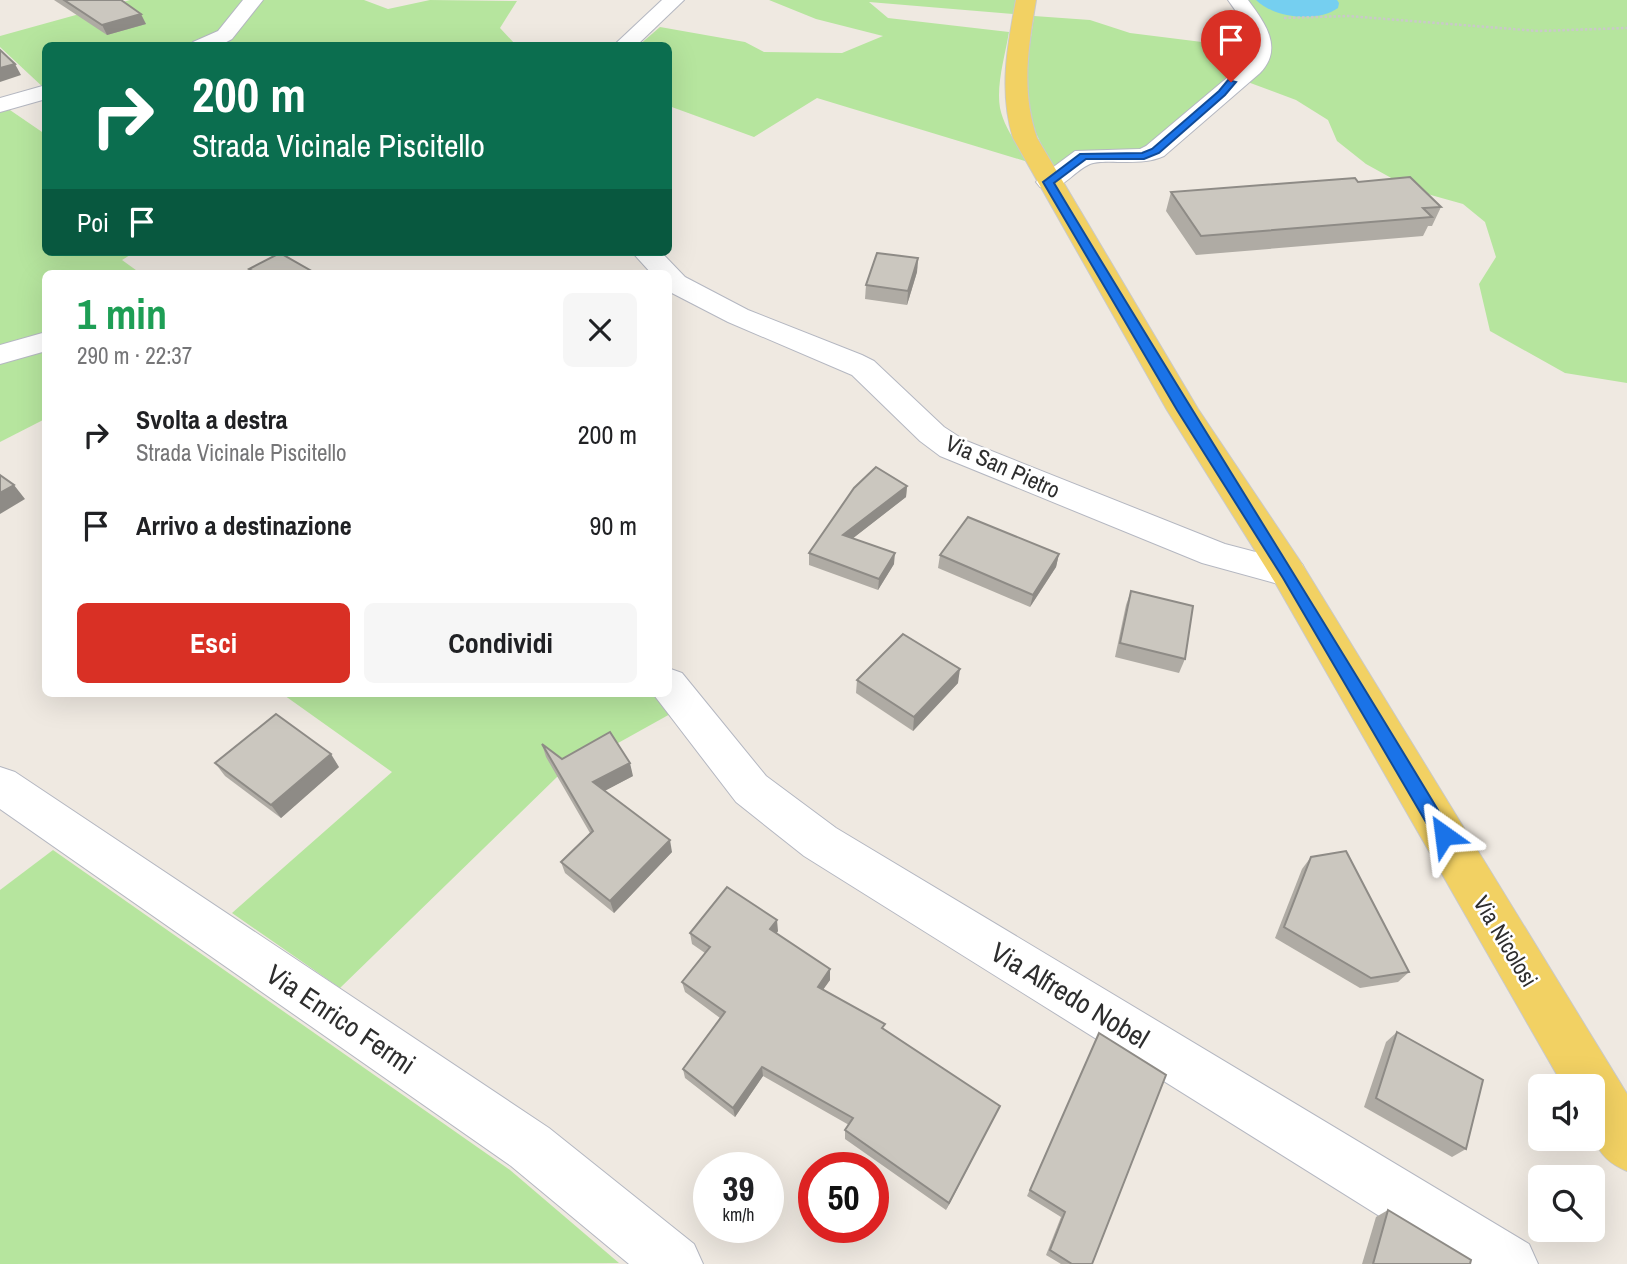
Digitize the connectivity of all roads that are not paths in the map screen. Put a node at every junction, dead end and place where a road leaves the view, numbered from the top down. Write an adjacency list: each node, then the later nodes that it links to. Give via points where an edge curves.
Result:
1 (253, 0): 5 (street, via 225,35)
2 (674, 0): 6 (street)
3 (1026, 0): 9 (main road, Via Nicolosi, via 1013,90 1016,115)
4 (1238, 0): 9 (street, via 1263,48 1256,65 1231,82 1172,139 1144,156 1084,156)
5 (209, 42)
6 (627, 42)
7 (42, 93): 8 (street)
8 (0, 105)
9 (1049, 182): 15 (main road, Via Nicolosi, via 1183,410)
10 (650, 256): 11 (street, Via San Pietro)
11 (663, 270)
12 (672, 280): 15 (street, Via San Pietro, via 738,316 863,368 932,435 952,448 1215,554)
13 (42, 342): 14 (street)
14 (0, 355)
15 (1289, 574): 18 (main road, Via Nicolosi)
16 (672, 689): 20 (street, Via Alfredo Nobel, via 751,789 820,842)
17 (0, 785): 19 (street, Via Enrico Fermi, via 530,1147)
18 (1627, 1144)
19 (674, 1264)
20 (1509, 1264)

